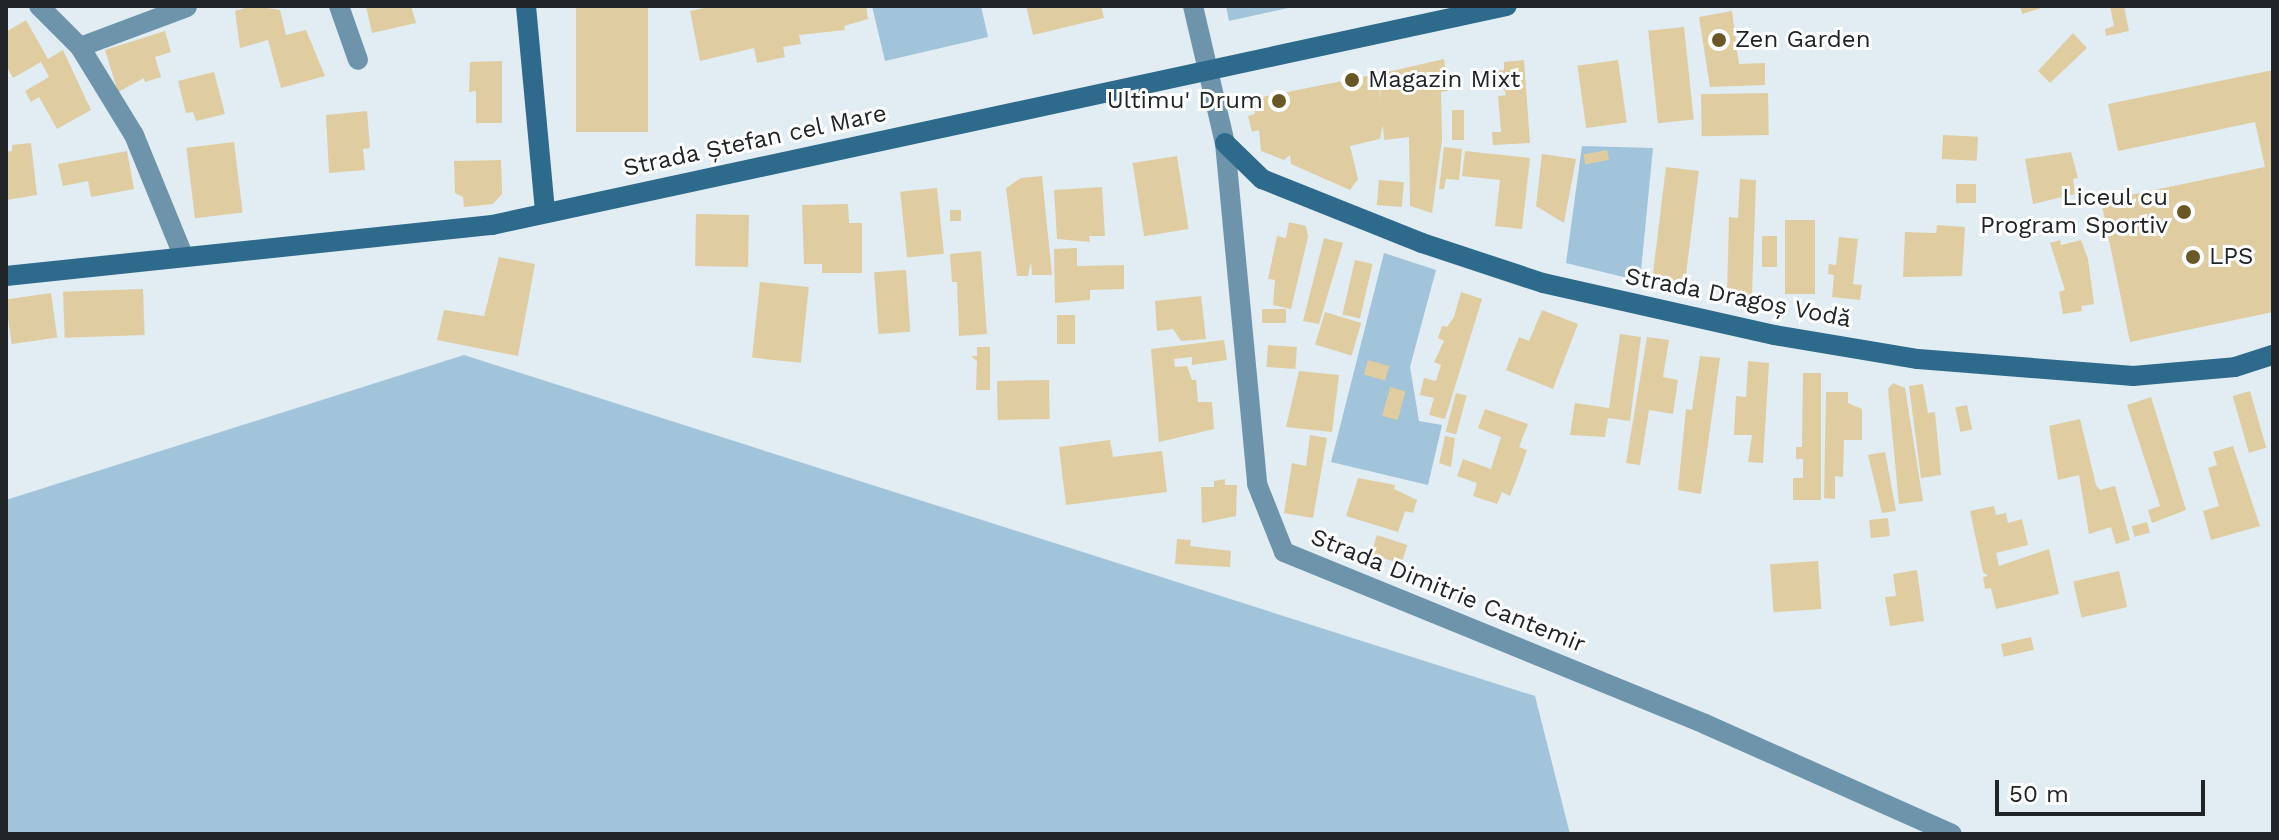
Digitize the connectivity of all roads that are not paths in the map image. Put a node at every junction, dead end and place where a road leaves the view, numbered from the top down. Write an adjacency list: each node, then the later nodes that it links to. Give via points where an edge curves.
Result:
1 (39, 6): 7 (street)
2 (339, 6): 8 (street)
3 (526, 6): 11 (street)
4 (1193, 6): 9 (street, Strada Dimitrie Cantemir)
5 (1507, 6): 9 (street, Strada Ștefan cel Mare)
6 (187, 7): 7 (street)
7 (80, 47): 12 (street, via 134,135)
8 (358, 60)
9 (1208, 72): 10 (street, Strada Dimitrie Cantemir); 11 (street, Strada Ștefan cel Mare)
10 (1225, 143): 14 (street, Strada Dragoș Vodă, via 1262,179 1422,243 1543,283 1760,332 1918,359 2133,376 2235,367); 15 (street, Strada Dimitrie Cantemir, via 1257,484 1284,552 1705,724)
11 (545, 212): 12 (street, Strada Ștefan cel Mare, via 492,225 319,246)
12 (183, 255): 13 (street, Strada Ștefan cel Mare)
13 (6, 276)
14 (2273, 355)
15 (1952, 834)

